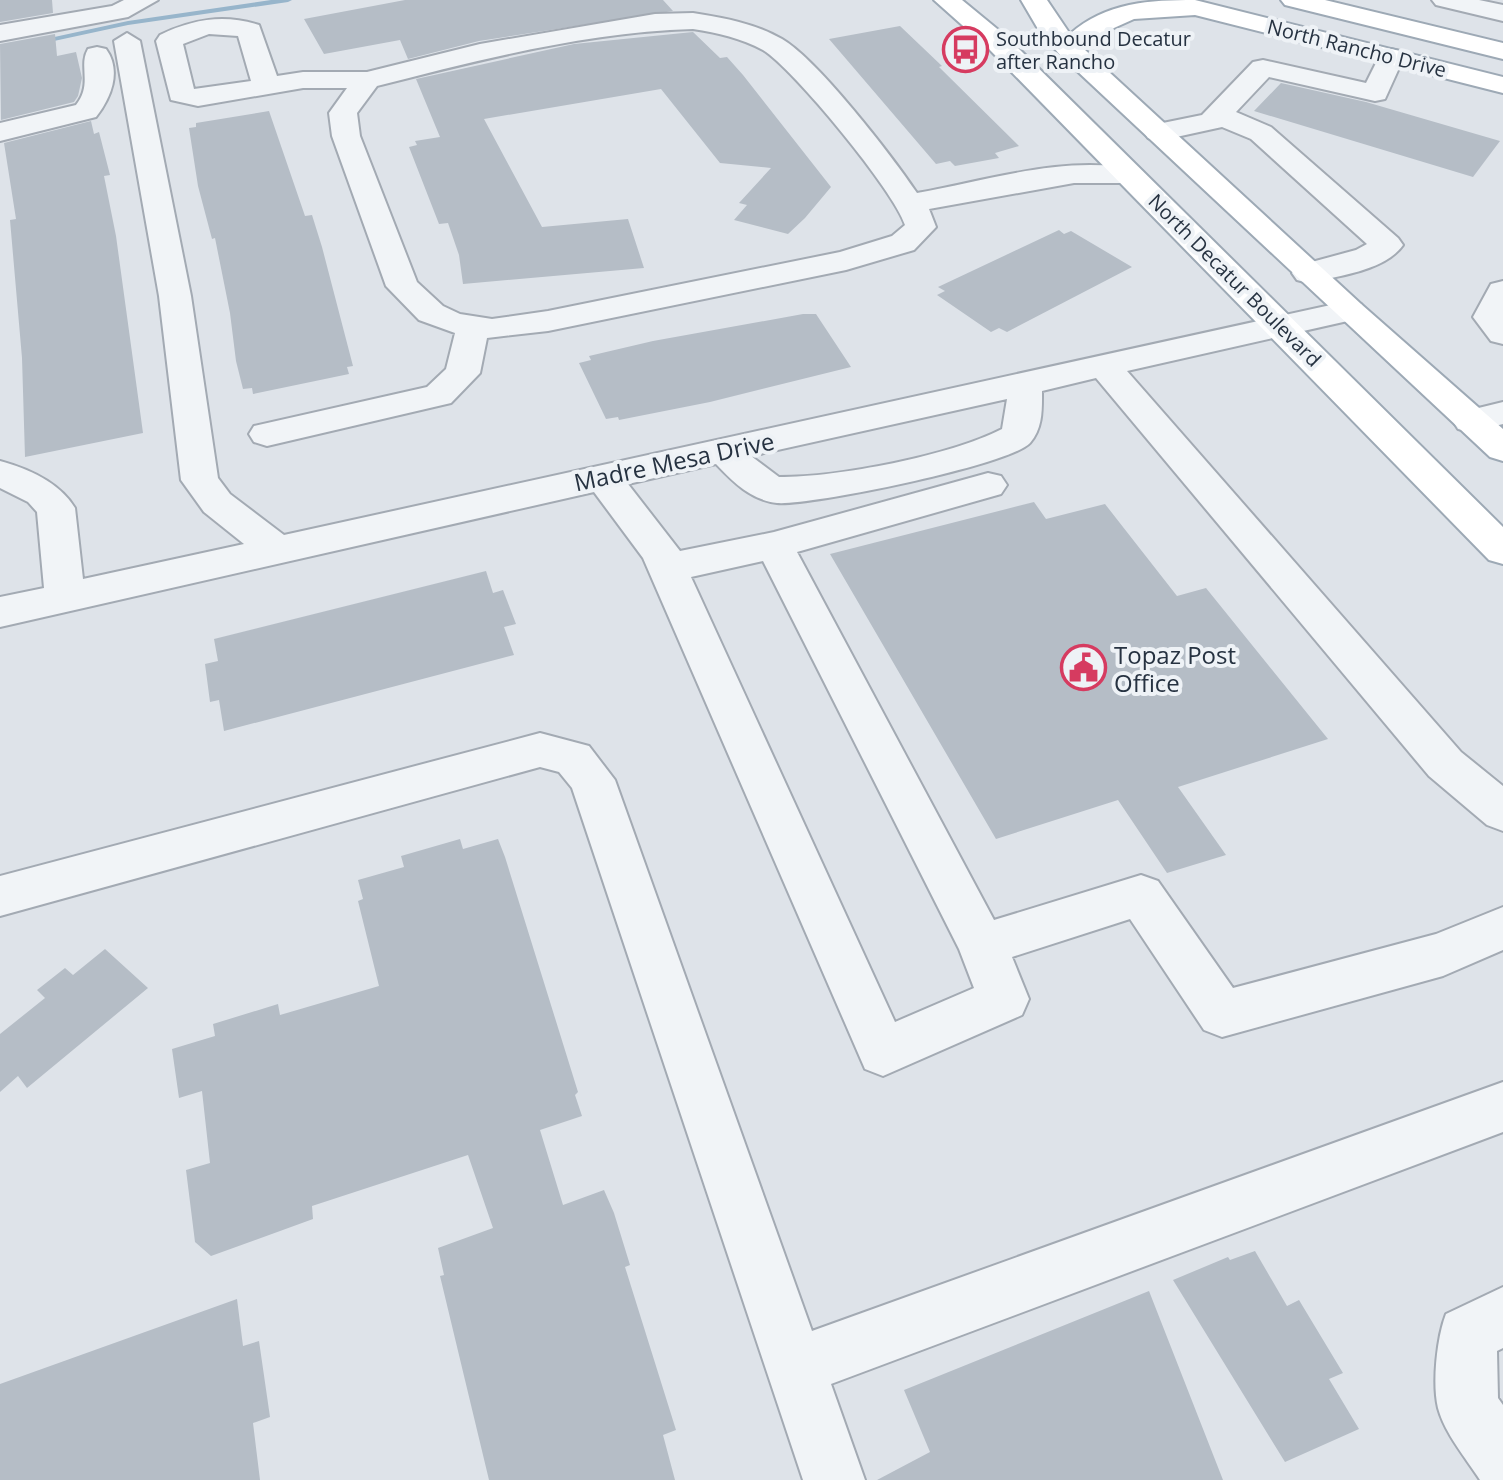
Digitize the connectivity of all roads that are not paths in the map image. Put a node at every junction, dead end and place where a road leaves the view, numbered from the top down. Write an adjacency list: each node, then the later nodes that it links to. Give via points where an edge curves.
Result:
1 (145, 0): 10 (street, via 119,12)
2 (947, 0): 12 (main road)
3 (984, 0): 12 (main road, North Decatur Boulevard)
4 (1034, 0): 13 (main road)
5 (1165, 0): 8 (main road, North Rancho Drive)
6 (1294, 0): 14 (main road, North Rancho Drive)
7 (1445, 0): 9 (street)
8 (1196, 8): 13 (main road, via 1157,5 1111,17 1085,31); 16 (main road, North Rancho Drive)
9 (1503, 13)
10 (0, 33)
11 (127, 41): 41 (street, via 175,296 200,480 217,503)
12 (998, 43): 23 (main road, North Decatur Boulevard)
13 (1069, 49): 22 (main road)
14 (1503, 51)
15 (97, 55): 21 (street, via 102,82 86,111)
16 (1391, 57): 18 (main road, North Rancho Drive); 20 (street, via 1375,93 1263,68)
17 (367, 80): 19 (street); 24 (street, via 480,52 655,22 732,27 773,45 798,64); 29 (street, via 343,113 346,136 402,286 431,313)
18 (1503, 85)
19 (266, 86)
20 (1218, 115): 22 (street, via 1211,122); 25 (street, via 1261,133 1387,245 1367,257)
21 (0, 132)
22 (1158, 132): 25 (main road)
23 (1132, 177): 24 (street, via 1089,196); 28 (main road, North Decatur Boulevard)
24 (915, 215): 29 (street, via 903,243 846,260 548,321 492,329)
25 (1308, 273): 27 (main road)
26 (1503, 291): 30 (street, via 1490,317)
27 (1349, 311): 28 (street, Madre Mesa Drive); 33 (main road)
28 (1282, 325): 31 (street, Madre Mesa Drive); 42 (main road, North Decatur Boulevard)
29 (473, 326): 34 (street, via 463,373 439,395)
30 (1503, 334)
31 (1104, 366): 32 (street, Madre Mesa Drive); 46 (street, via 1445,764)
32 (1024, 384): 36 (street, Madre Mesa Drive); 36 (street, via 1023,426 1013,440 814,489 774,490 756,482)
33 (1487, 417): 35 (main road)
34 (267, 434)
35 (1503, 449)
36 (723, 450): 38 (street, Madre Mesa Drive)
37 (0, 473): 44 (street, via 41,493 56,508)
38 (602, 476): 41 (street, Madre Mesa Drive); 43 (street)
39 (988, 485): 40 (street)
40 (774, 545): 43 (street); 49 (street)
41 (276, 549): 44 (street, Madre Mesa Drive)
42 (1503, 550)
43 (667, 568): 49 (street, via 883,1052 1004,999)
44 (65, 596): 45 (street, Madre Mesa Drive)
45 (0, 612)
46 (1503, 812)
47 (0, 896): 52 (street, via 540,750 573,758 592,780)
48 (1503, 928): 49 (street, via 1443,954 1222,1014 1141,895)
49 (982, 945)
50 (1503, 1107): 52 (street)
51 (1503, 1316): 53 (street, via 1467,1335 1468,1406)
52 (795, 1367): 54 (street)
53 (1503, 1460)
54 (834, 1480)

